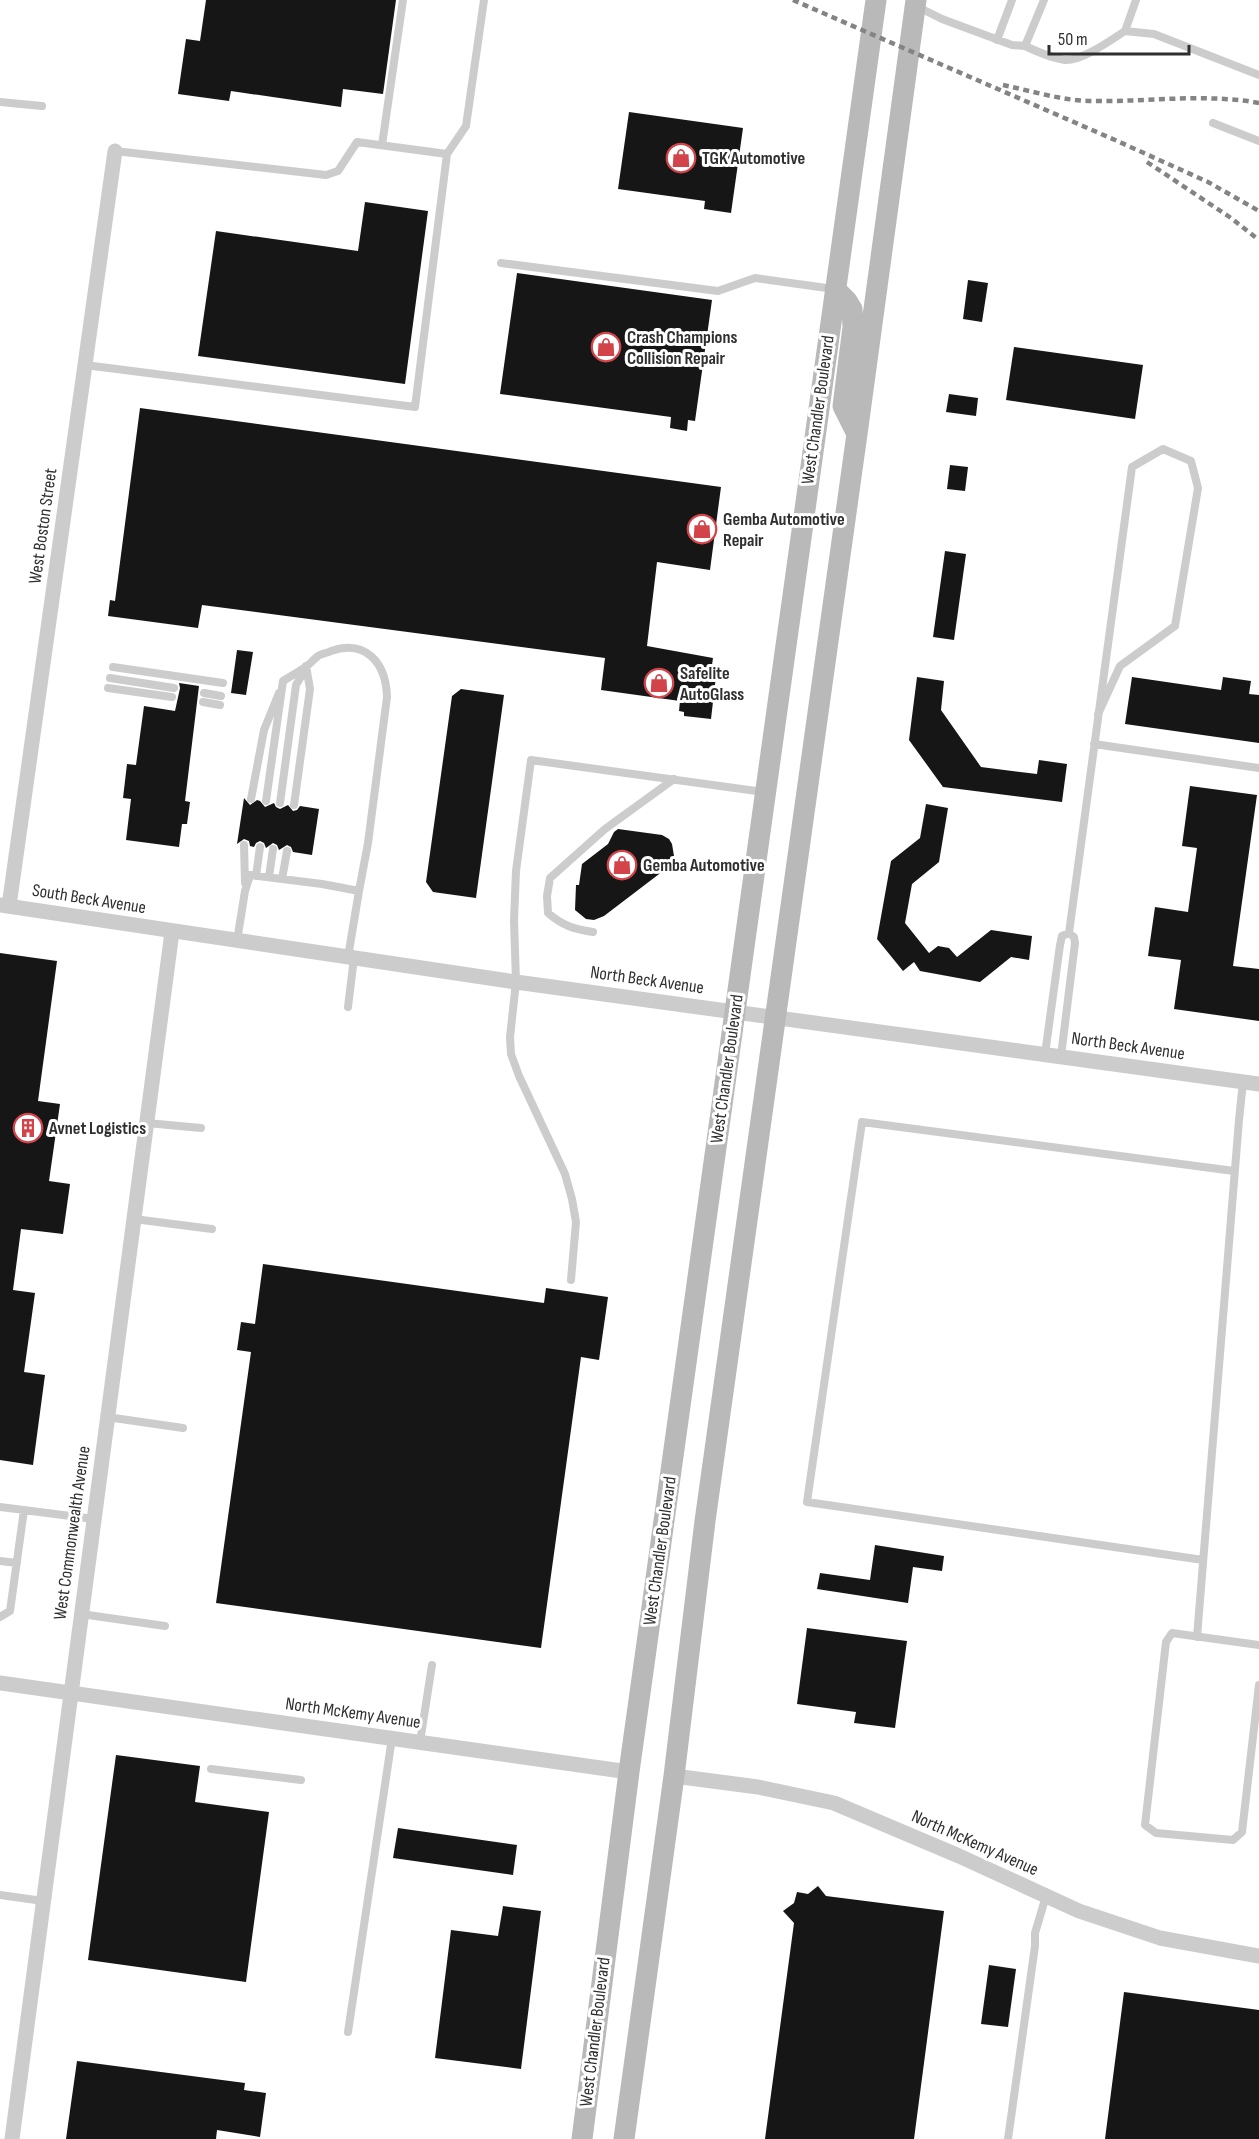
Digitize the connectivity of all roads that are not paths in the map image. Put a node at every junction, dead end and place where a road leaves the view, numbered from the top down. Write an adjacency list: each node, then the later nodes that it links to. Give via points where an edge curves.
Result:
1 (403, 0): 16 (lane)
2 (484, 0): 18 (lane, via 466,126)
3 (876, 0): 20 (main road, West Chandler Boulevard)
4 (1012, 0): 9 (lane)
5 (1044, 0): 10 (lane)
6 (1136, 0): 8 (lane)
7 (915, 3): 9 (lane, via 942,19); 22 (main road)
8 (1125, 31): 10 (lane, via 1068,60); 11 (lane, via 1154,34)
9 (997, 39): 10 (lane)
10 (1024, 46)
11 (1259, 75)
12 (0, 102): 13 (lane)
13 (42, 106)
14 (1213, 123): 15 (lane)
15 (1259, 141)
16 (382, 145): 17 (lane, via 357,142 338,171 326,175); 18 (lane)
17 (115, 151): 21 (street, West Boston Street)
18 (447, 154): 21 (lane, via 414,407)
19 (501, 263): 20 (lane, via 718,291 755,278)
20 (835, 289): 22 (main road, via 852,309 854,327 843,406); 37 (main road, West Chandler Boulevard)
21 (85, 365): 51 (street, West Boston Street)
22 (857, 434): 60 (main road)
23 (306, 666): 26 (lane); 40 (lane, via 296,685); 41 (lane, via 310,689); 50 (lane, via 318,655 356,648 369,653 379,664 387,684)
24 (113, 667): 27 (lane)
25 (110, 678): 29 (lane)
26 (283, 681): 38 (lane, via 264,730); 39 (lane)
27 (223, 682)
28 (108, 688): 30 (lane)
29 (174, 688)
30 (172, 697)
31 (203, 697): 32 (lane)
32 (221, 700)
33 (1098, 714): 33 (lane, via 1132,467 1162,449 1191,461 1198,488 1175,626 1120,666); 34 (lane)
34 (1094, 744): 35 (lane); 54 (lane)
35 (1259, 768)
36 (674, 779): 37 (lane); 53 (lane, via 605,829 550,878 548,913 571,929); 57 (lane, via 531,760 516,871)
37 (766, 792): 59 (main road, West Chandler Boulevard)
38 (251, 799)
39 (266, 801)
40 (280, 803)
41 (294, 805)
42 (244, 845): 49 (lane)
43 (260, 847): 46 (lane)
44 (273, 849): 47 (lane)
45 (286, 851): 48 (lane)
46 (256, 876): 47 (lane); 49 (lane, via 250,875)
47 (269, 877): 48 (lane)
48 (282, 879): 50 (lane)
49 (245, 891): 55 (lane)
50 (359, 891): 56 (lane)
51 (4, 906): 52 (street, South Beck Avenue)
52 (172, 932): 55 (street, North Beck Avenue); 64 (street, West Commonwealth Avenue)
53 (593, 932)
54 (1069, 933): 61 (lane, via 1062,936 1059,945); 62 (lane, via 1075,943)
55 (237, 941): 56 (street, North Beck Avenue)
56 (351, 958): 57 (street, North Beck Avenue); 58 (lane)
57 (516, 982): 59 (street, North Beck Avenue); 69 (lane, via 511,1054 565,1174 572,1199 576,1222)
58 (348, 1007)
59 (735, 1012): 60 (street, North Beck Avenue); 90 (main road, West Chandler Boulevard)
60 (775, 1018): 61 (street, North Beck Avenue); 91 (main road)
61 (1045, 1054): 62 (street, North Beck Avenue)
62 (1061, 1056): 63 (street, North Beck Avenue)
63 (1251, 1083): 66 (lane)
64 (147, 1123): 65 (lane); 67 (street, West Commonwealth Avenue)
65 (201, 1128)
66 (1234, 1171): 75 (lane); 75 (lane, via 862,1122 807,1502)
67 (135, 1219): 68 (lane); 70 (street, West Commonwealth Avenue)
68 (212, 1229)
69 (571, 1280)
70 (107, 1418): 71 (lane); 74 (street, West Commonwealth Avenue)
71 (183, 1428)
72 (0, 1507): 73 (lane)
73 (24, 1510): 74 (lane); 77 (lane)
74 (94, 1519): 78 (street, West Commonwealth Avenue)
75 (1203, 1560): 81 (lane)
76 (0, 1561): 77 (lane)
77 (17, 1563): 79 (lane, via 10,1611)
78 (81, 1614): 80 (lane); 86 (street, West Commonwealth Avenue)
79 (0, 1617)
80 (165, 1626)
81 (1197, 1637): 82 (lane); 85 (lane, via 1172,1633 1166,1642 1145,1825 1155,1833 1233,1840 1242,1832)
82 (1259, 1645)
83 (432, 1665): 88 (lane)
84 (0, 1683): 86 (street, North McKemy Avenue)
85 (1259, 1685)
86 (71, 1692): 87 (street, North McKemy Avenue); 95 (street, West Commonwealth Avenue)
87 (392, 1738): 88 (street, North McKemy Avenue); 97 (lane)
88 (420, 1743): 90 (street, North McKemy Avenue)
89 (211, 1769): 92 (lane)
90 (629, 1772): 99 (main road, West Chandler Boulevard)
91 (674, 1776): 94 (street, North McKemy Avenue, via 758,1787 834,1803); 100 (main road)
92 (301, 1780)
93 (0, 1894): 95 (lane)
94 (1046, 1896): 96 (street, North McKemy Avenue, via 1160,1938); 101 (lane, via 1035,1933)
95 (43, 1901): 98 (street, West Commonwealth Avenue)
96 (1259, 1956)
97 (348, 2032)
98 (12, 2139)
99 (582, 2139)
100 (624, 2139)
101 (1008, 2139)

